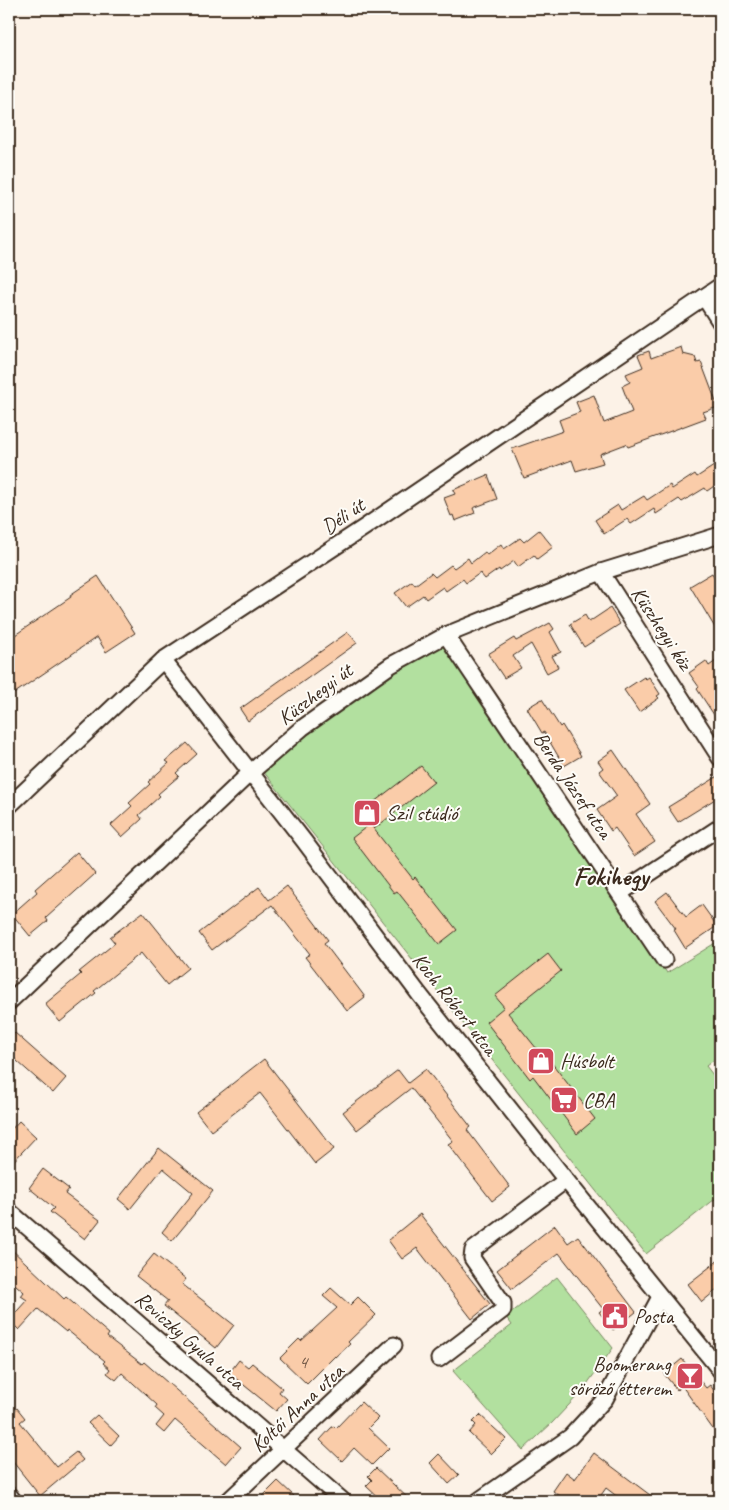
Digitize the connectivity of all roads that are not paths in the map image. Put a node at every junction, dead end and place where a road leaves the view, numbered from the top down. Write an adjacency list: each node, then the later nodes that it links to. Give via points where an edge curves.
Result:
1 (720, 286): 2 (street, Déli út)
2 (704, 297): 3 (street); 7 (street, Déli út)
3 (720, 322)
4 (720, 535): 5 (street, Küszhegyi út)
5 (601, 572): 6 (street, Küszhegyi út); 8 (street, Küszhegyi köz)
6 (446, 635): 9 (street, Küszhegyi út, via 391,665 342,699); 12 (street, Berda József utca)
7 (163, 660): 9 (street, Koch Róbert utca); 10 (street, Déli út)
8 (720, 758)
9 (250, 773): 14 (street, Küszhegyi út); 15 (street, Koch Róbert utca)
10 (9, 806)
11 (720, 828): 12 (street)
12 (620, 893): 13 (street, Berda József utca)
13 (664, 960)
14 (9, 1002)
15 (566, 1180): 17 (street, Koch Róbert utca); 19 (street, via 473,1250 472,1258 503,1303 502,1310)
16 (9, 1211): 21 (street, Reviczky Gyula utca)
17 (660, 1297): 20 (street, Koch Róbert utca); 26 (street, via 605,1399 570,1437)
18 (394, 1345): 21 (street, Koltói Anna utca)
19 (439, 1358)
20 (720, 1370)
21 (284, 1449): 24 (street, Koltói Anna utca); 25 (street, Reviczky Gyula utca)
22 (9, 1495): 23 (street)
23 (14, 1501)
24 (228, 1501)
25 (343, 1501)
26 (478, 1501)

